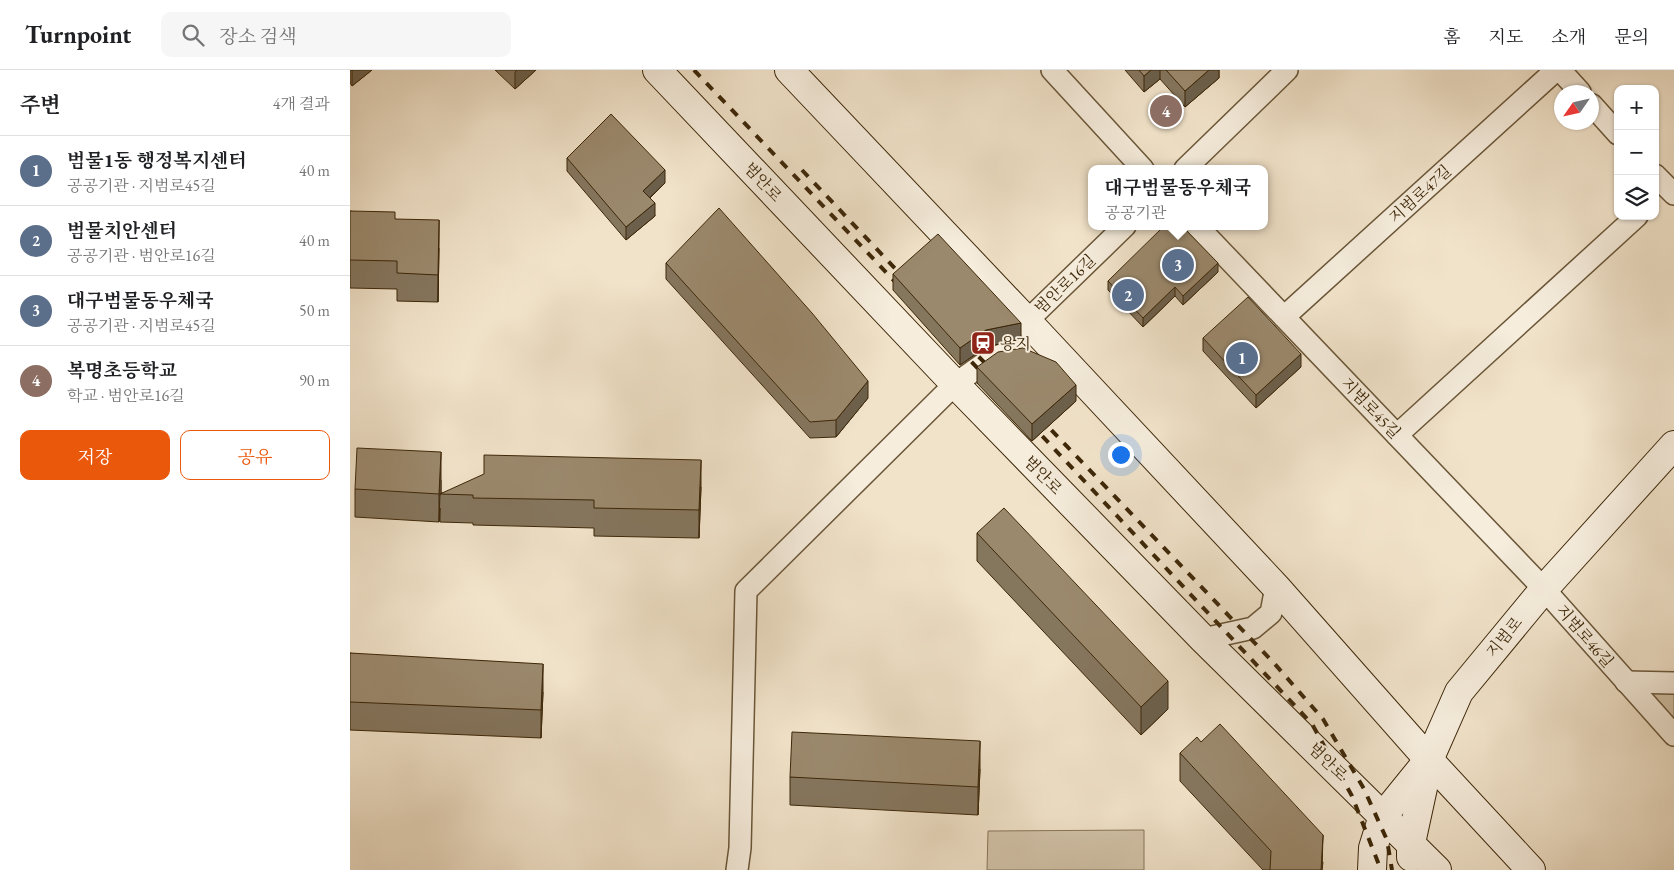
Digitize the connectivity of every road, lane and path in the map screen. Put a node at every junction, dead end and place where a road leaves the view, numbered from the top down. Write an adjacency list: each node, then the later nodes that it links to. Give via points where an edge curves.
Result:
1 (657, 70): 18 (main road, 범안로)
2 (790, 70): 16 (main road)
3 (1052, 70): 10 (street)
4 (1287, 70): 11 (street)
5 (1556, 70): 15 (street, 지범로47길)
6 (1560, 70): 7 (street)
7 (1574, 85)
8 (1599, 113): 9 (street)
9 (1614, 130)
10 (1139, 165)
11 (1189, 165)
12 (1633, 220): 19 (street)
13 (1121, 230): 16 (street, 범안로16길)
14 (1201, 230): 15 (street, 지범로45길)
15 (1284, 318): 19 (street, 지범로45길)
16 (1027, 321): 17 (main road)
17 (1076, 373): 18 (street, via 1026,354 993,357); 21 (main road)
18 (955, 384): 23 (main road, 범안로); 30 (street, via 746,591)
19 (1397, 435): 22 (street, 지범로45길)
20 (1674, 445): 22 (main road, 지범로)
21 (1276, 587): 23 (street, via 1271,613 1253,628); 27 (main road)
22 (1544, 589): 24 (street, 지범로46길); 27 (main road, 지범로, via 1459,692)
23 (1203, 639): 28 (main road, 범안로)
24 (1626, 682): 25 (street, 지범로46길); 26 (street, 지범로46길)
25 (1674, 683)
26 (1674, 735)
27 (1429, 760): 28 (main road); 29 (main road, 지범로); 33 (main road)
28 (1383, 816): 29 (main road, 범안로); 31 (main road, via 1373,848)
29 (1411, 857): 32 (main road, 범안로)
30 (737, 870)
31 (1372, 870)
32 (1437, 870)
33 (1531, 870)

